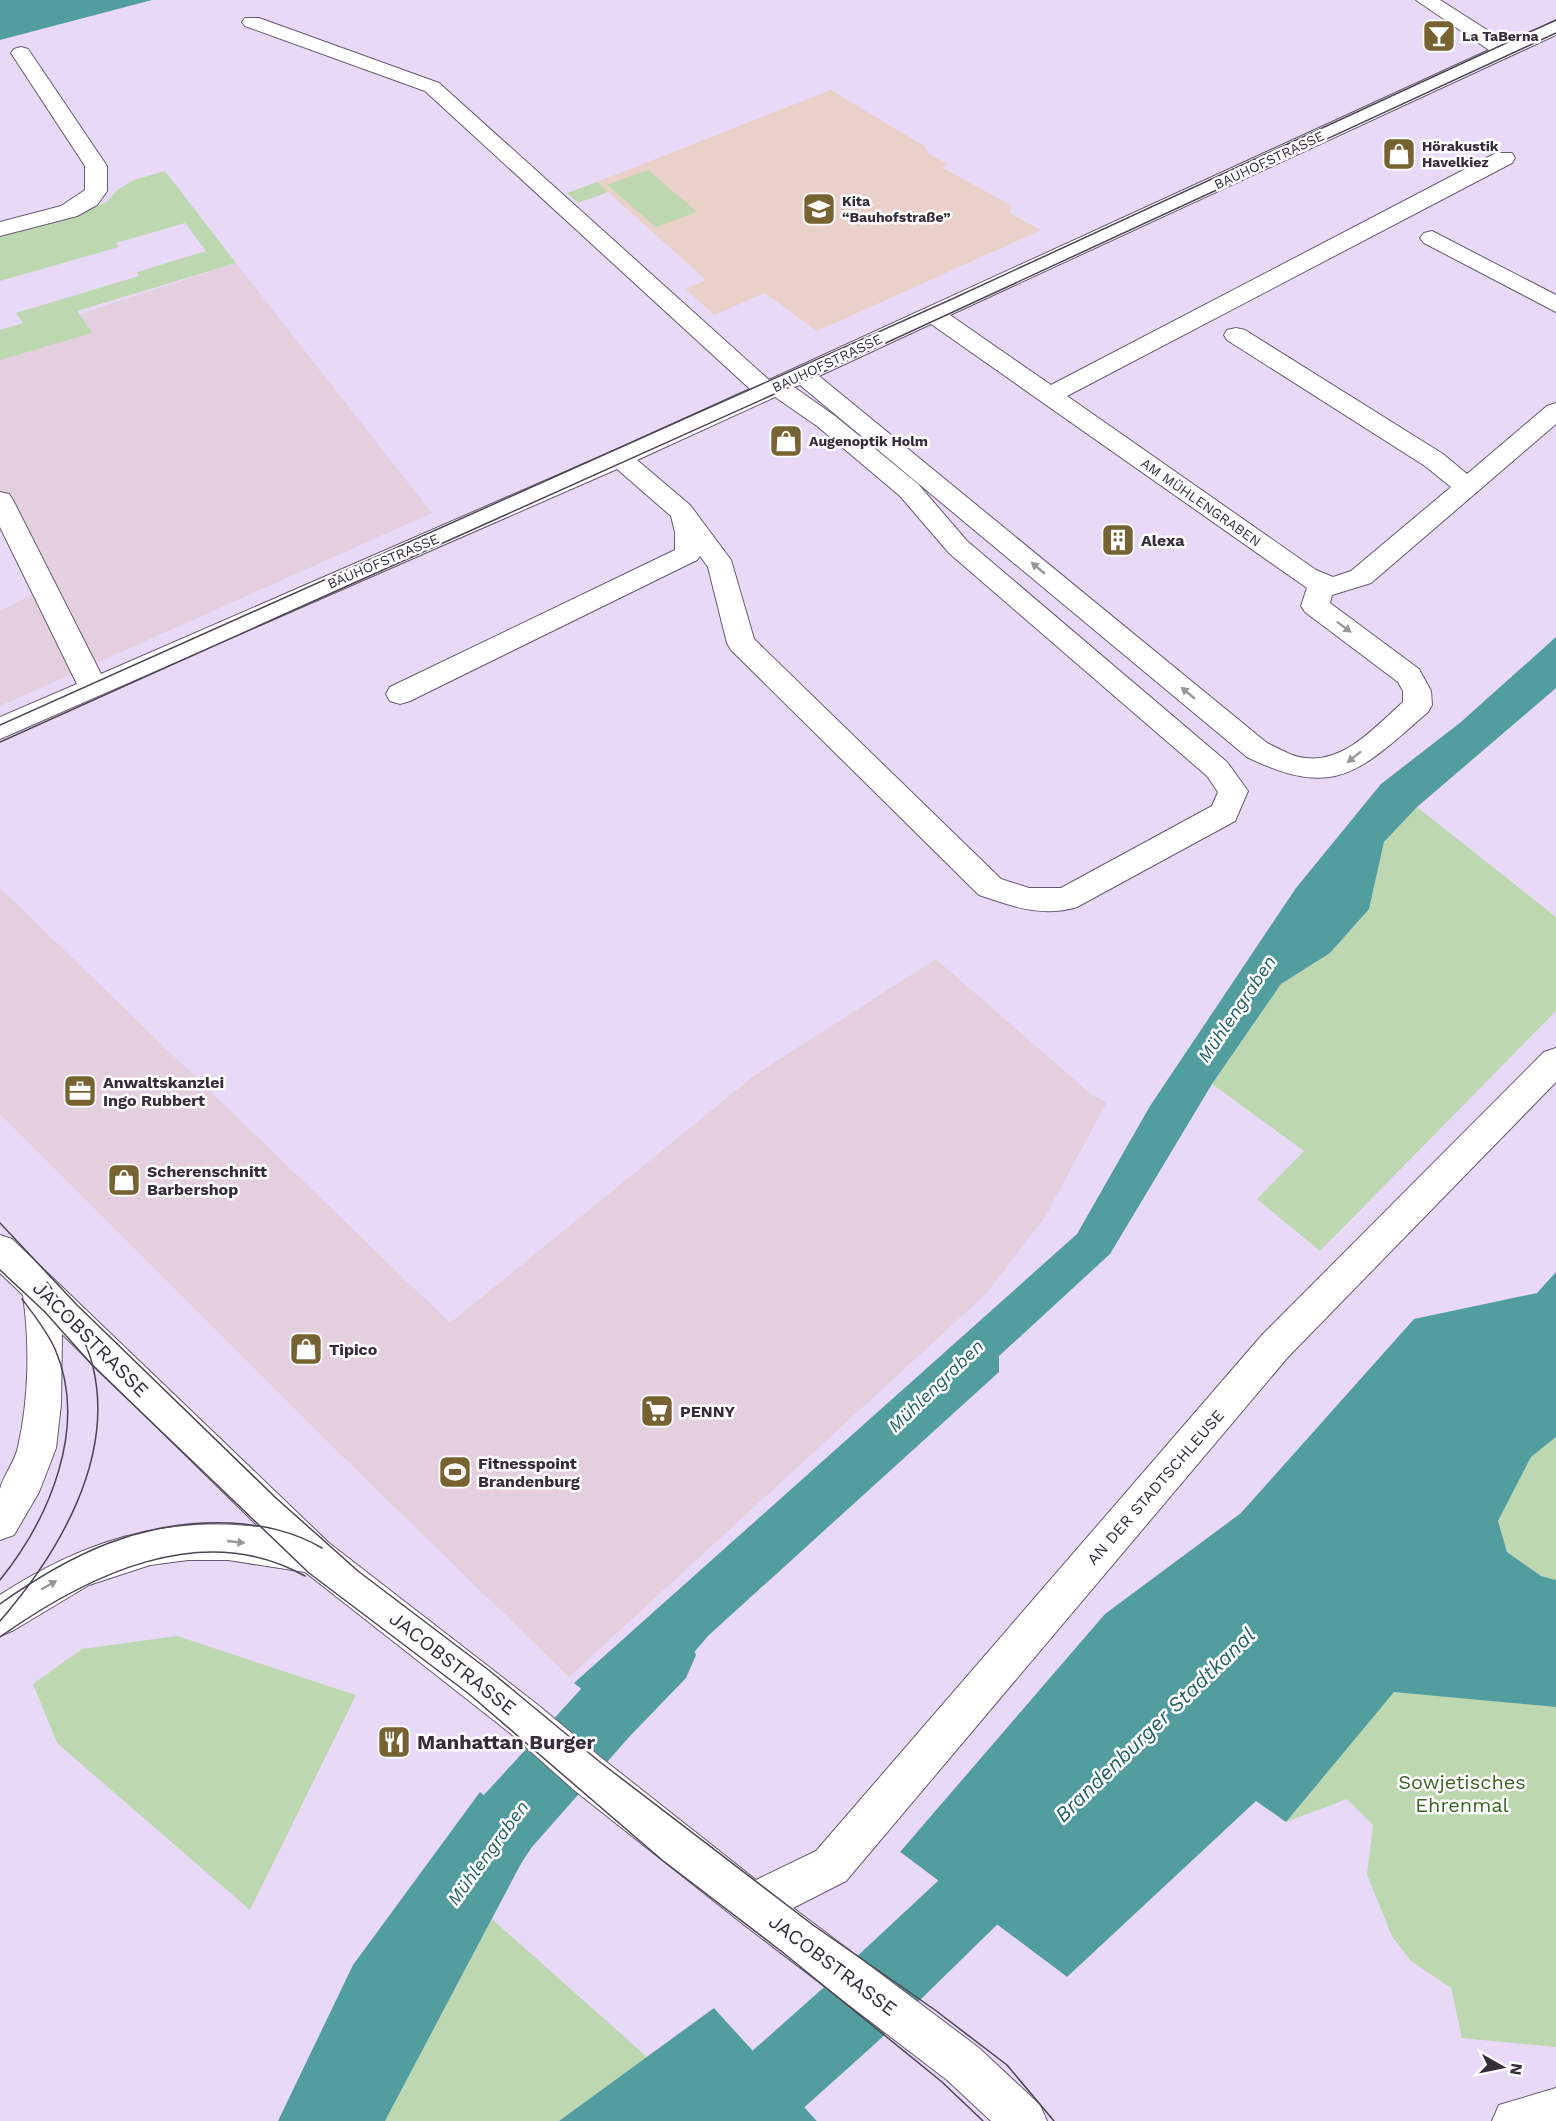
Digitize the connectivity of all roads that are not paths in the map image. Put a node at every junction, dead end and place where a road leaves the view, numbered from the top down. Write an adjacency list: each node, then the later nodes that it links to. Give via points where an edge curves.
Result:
1 (1426, 0): 4 (street)
2 (252, 22): 13 (street, via 432,87)
3 (1556, 27): 4 (street, BAUHOFSTRASSE)
4 (1505, 51): 10 (street, BAUHOFSTRASSE)
5 (21, 53): 7 (street, via 96,166 96,190 89,200 69,211)
6 (1504, 158): 14 (street, via 1076,384)
7 (0, 229)
8 (1432, 238): 9 (street)
9 (1556, 305)
10 (933, 314): 12 (street, BAUHOFSTRASSE); 14 (street, AM MÜHLENGRABEN)
11 (1236, 335): 17 (street, via 1434,460)
12 (802, 375): 13 (street, BAUHOFSTRASSE); 20 (street, one-way to 12, via 1315,606 1409,676 1417,690 1418,705 1344,765 1314,771 1282,765 1257,750)
13 (772, 388): 16 (street, BAUHOFSTRASSE); 19 (street, via 826,421 909,490 958,547 1217,769 1233,791 1224,813 1066,899 1028,900 990,887 741,643 722,566)
14 (1048, 395): 20 (street, AM MÜHLENGRABEN)
15 (1556, 411): 17 (street)
16 (620, 458): 19 (street); 21 (street, BAUHOFSTRASSE)
17 (1468, 488): 20 (street, via 1361,577 1339,587)
18 (0, 500): 21 (street)
19 (687, 520): 22 (street, via 688,554)
20 (1322, 584)
21 (93, 687): 23 (street, BAUHOFSTRASSE)
22 (400, 694)
23 (0, 729)
24 (1556, 1061): 30 (street, AN DER STADTSCHLEUSE, via 1275,1346 831,1866)
25 (0, 1250): 26 (street, JACOBSTRASSE)
26 (40, 1289): 27 (street, via 45,1312 42,1409 32,1464); 28 (street, JACOBSTRASSE)
27 (0, 1522)
28 (315, 1556): 29 (street, one-way to 28, via 52,1583 110,1557 171,1542 231,1541); 30 (street, JACOBSTRASSE)
29 (0, 1617)
30 (753, 1905): 32 (street, JACOBSTRASSE, via 963,2064)
31 (1556, 2111): 33 (street)
32 (1024, 2121)
33 (1515, 2121)

